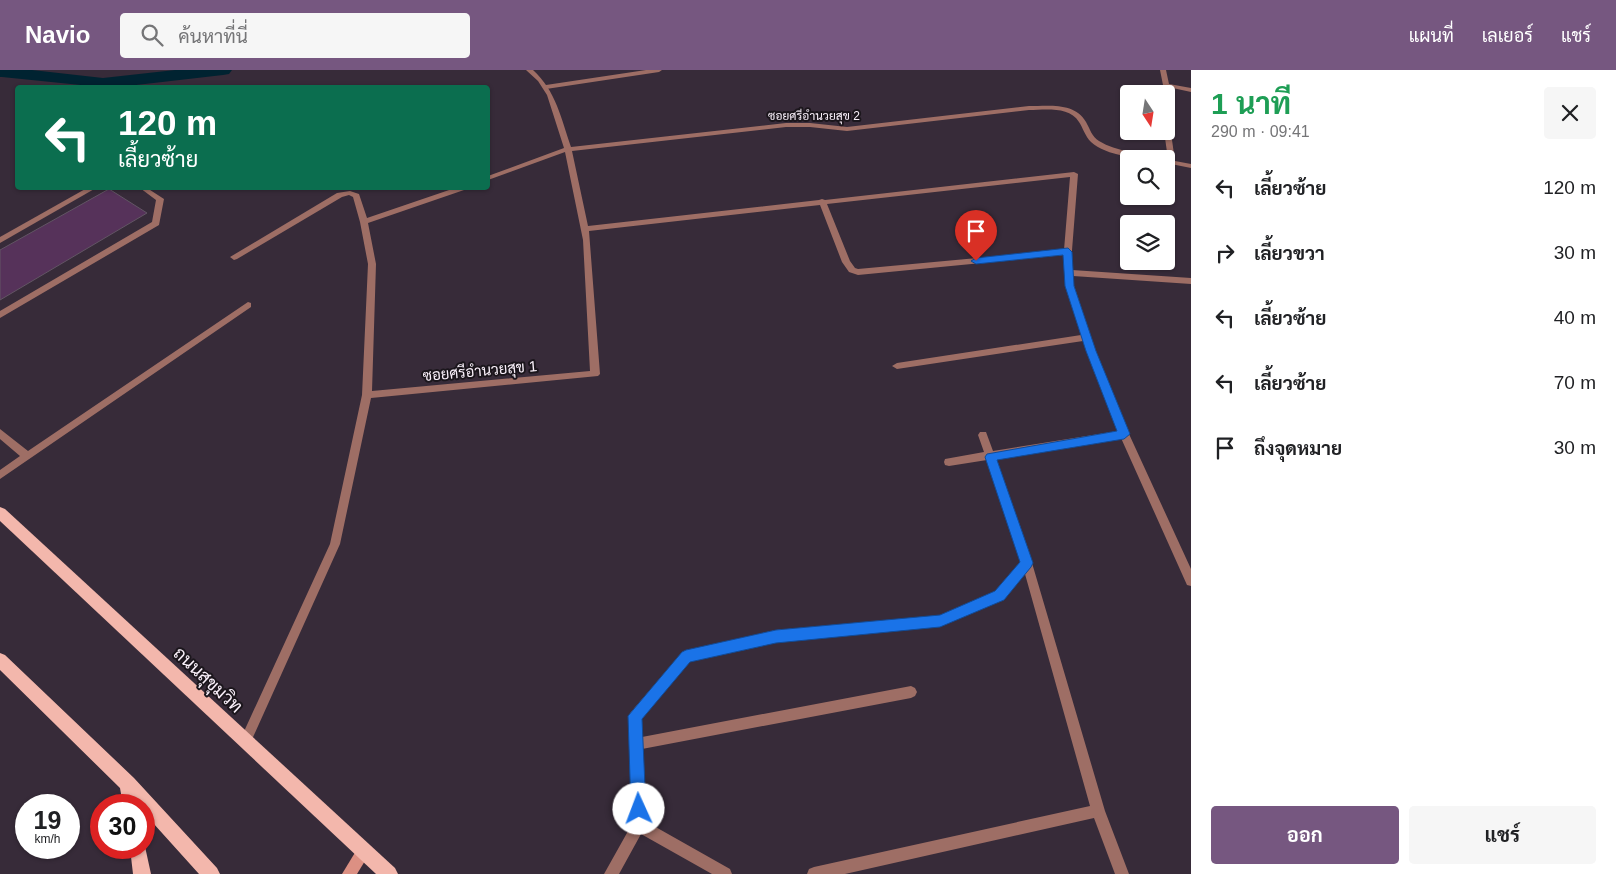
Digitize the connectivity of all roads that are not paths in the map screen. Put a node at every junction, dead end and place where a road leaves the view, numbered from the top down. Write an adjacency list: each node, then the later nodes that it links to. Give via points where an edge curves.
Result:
1 (529, 70): 5 (street)
2 (659, 70): 5 (street)
3 (1163, 70): 4 (street)
4 (1166, 85)
5 (546, 87): 8 (street)
6 (1175, 87): 7 (street)
7 (1191, 90)
8 (568, 149): 9 (street, ซอยศรีอำนวยสุข 2, via 739,129 801,124 847,129 1003,110 1048,108 1065,109 1076,114 1091,140); 12 (street, ซอยศรีอำนวยสุข 2); 18 (street)
9 (1120, 150)
10 (1175, 162): 11 (street)
11 (1191, 166)
12 (490, 177)
13 (88, 190): 19 (street)
14 (146, 190): 25 (street, via 160,199 156,223)
15 (454, 190): 17 (street)
16 (822, 201): 18 (street); 20 (street, via 846,262 858,272); 20 (street, via 1074,174)
17 (364, 222): 21 (street, via 356,196 350,193 340,195); 28 (street, via 372,264)
18 (585, 229): 28 (street, ซอยศรีอำนวยสุข 1, via 595,374)
19 (0, 240)
20 (1068, 252): 22 (street)
21 (234, 257)
22 (1068, 272): 23 (street); 26 (street)
23 (1191, 281)
24 (248, 305): 32 (street)
25 (0, 315)
26 (1087, 337): 27 (street); 30 (street)
27 (897, 366)
28 (368, 395): 41 (street, via 335,544)
29 (0, 433): 32 (street)
30 (1124, 434): 33 (street); 38 (street)
31 (983, 435): 33 (street)
32 (27, 456): 35 (street)
33 (990, 457): 34 (street); 37 (street)
34 (949, 462)
35 (0, 475)
36 (0, 513): 41 (main road, ถนนสุขุมวิท)
37 (1027, 563): 42 (street, via 1000,595 940,621 776,636 686,657 635,716); 45 (street)
38 (1191, 581)
39 (0, 660): 43 (main road)
40 (911, 692): 42 (street)
41 (245, 742): 47 (main road, ถนนสุขุมวิท)
42 (636, 744): 46 (street)
43 (128, 784): 44 (main road); 50 (main road)
44 (129, 794)
45 (1098, 811): 55 (street); 56 (street)
46 (640, 825): 53 (street); 54 (street)
47 (364, 851): 51 (street); 52 (main road, ถนนสุขุมวิท)
48 (140, 859): 49 (main road)
49 (142, 874)
50 (211, 874)
51 (349, 874)
52 (389, 874)
53 (612, 874)
54 (725, 874)
55 (814, 874)
56 (1122, 874)

